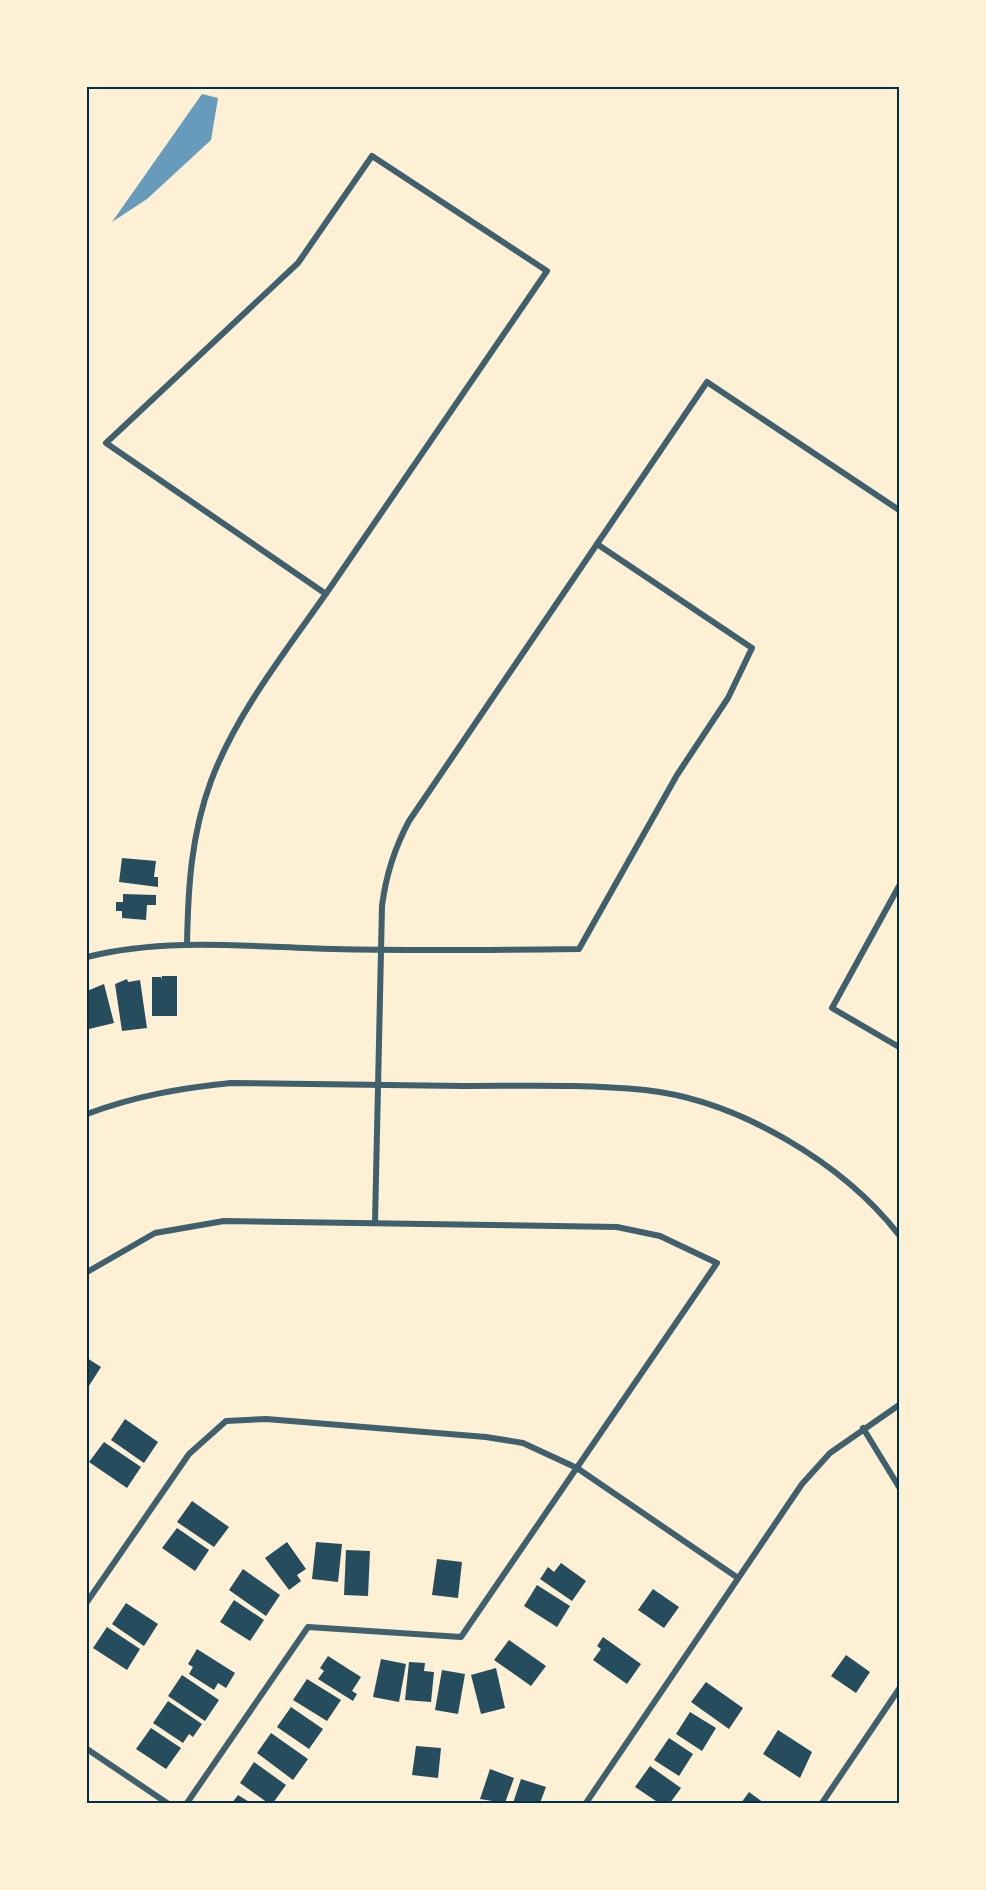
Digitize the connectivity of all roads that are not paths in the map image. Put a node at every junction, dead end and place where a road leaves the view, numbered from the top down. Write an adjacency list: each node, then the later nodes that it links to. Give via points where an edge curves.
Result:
1 (899, 510): 2 (street, via 707,382)
2 (597, 544): 6 (street, via 393,850 382,906); 6 (street, via 752,648 728,698 677,776 579,949)
3 (326, 594): 3 (street, via 547,271 372,156 298,263 106,443); 5 (street, via 240,722 211,781 191,859)
4 (899, 886): 8 (street, via 832,1008)
5 (187, 945): 6 (street); 7 (street)
6 (382, 951): 9 (street)
7 (87, 957)
8 (899, 1047)
9 (379, 1085): 10 (street, via 231,1083 189,1087 134,1098); 11 (street); 12 (street, via 647,1090 707,1104 819,1158 879,1209)
10 (87, 1114)
11 (375, 1224): 13 (street, via 224,1221 155,1233); 16 (street, via 617,1227 660,1236 717,1263)
12 (899, 1235)
13 (87, 1272)
14 (899, 1405): 15 (street)
15 (863, 1428): 17 (street); 18 (street, via 830,1453 802,1484)
16 (577, 1468): 18 (street); 19 (street, via 523,1443 486,1437 266,1419 226,1421 189,1454); 23 (street, via 461,1637 308,1627)
17 (899, 1487)
18 (738, 1578): 24 (street)
19 (87, 1602)
20 (899, 1689): 25 (street)
21 (87, 1749): 22 (street)
22 (167, 1803)
23 (187, 1803)
24 (586, 1803)
25 (822, 1803)

